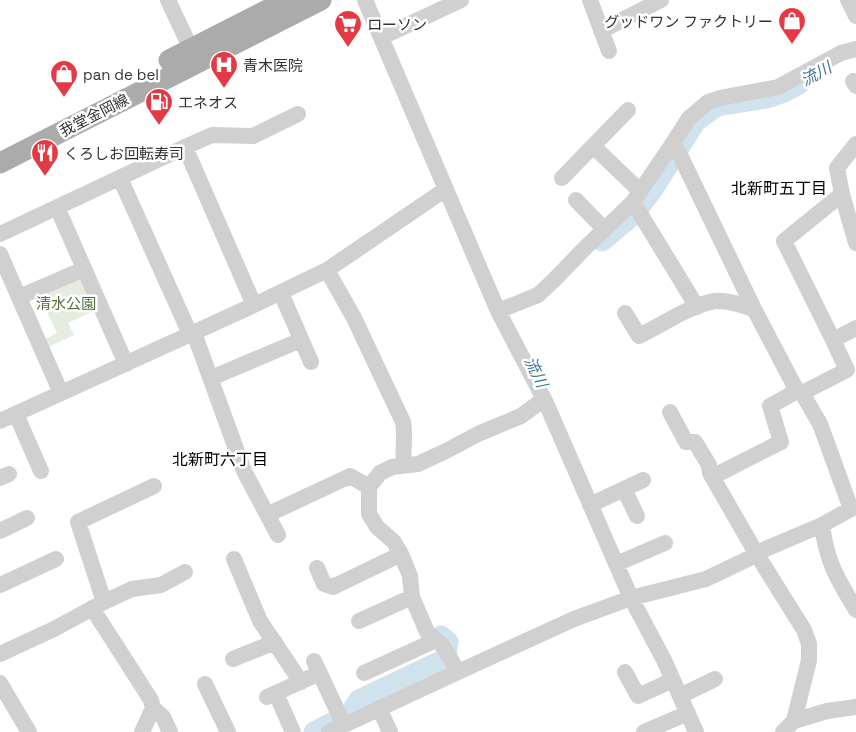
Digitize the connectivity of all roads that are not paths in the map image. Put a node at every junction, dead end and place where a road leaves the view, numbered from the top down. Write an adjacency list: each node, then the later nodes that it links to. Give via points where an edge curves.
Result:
1 (168, 0): 12 (street)
2 (287, 0): 12 (main road, 我堂金岡線)
3 (321, 0): 22 (main road, 我堂金岡線)
4 (365, 0): 11 (street)
5 (461, 0): 11 (street)
6 (590, 0): 10 (street)
7 (661, 0): 10 (street)
8 (848, 0): 9 (street)
9 (856, 16)
10 (601, 31): 14 (street)
11 (382, 37): 25 (street)
12 (191, 49): 19 (main road, 我堂金岡線)
13 (856, 49): 21 (street, via 841,53 778,87 708,102 689,118)
14 (609, 51)
15 (628, 110): 18 (street)
16 (298, 114): 20 (street, via 253,136 212,135)
17 (856, 144): 26 (street, via 836,168)
18 (593, 146): 24 (street); 28 (street)
19 (0, 147)
20 (184, 147): 23 (street); 38 (street)
21 (677, 149): 28 (street); 40 (street)
22 (0, 163)
23 (120, 178): 29 (street); 44 (street)
24 (562, 178)
25 (446, 189): 35 (street); 41 (street)
26 (842, 194): 32 (street); 46 (street, via 784,241)
27 (576, 200): 30 (street)
28 (637, 203): 30 (street); 39 (street)
29 (57, 207): 31 (street); 34 (street)
30 (604, 229): 41 (street, via 538,294)
31 (0, 234)
32 (856, 244)
33 (0, 254): 37 (street)
34 (84, 269): 37 (street); 48 (street)
35 (328, 270): 36 (street); 57 (street, via 403,422)
36 (281, 293): 38 (street); 45 (street)
37 (19, 297): 52 (street)
38 (254, 306): 44 (street)
39 (697, 306): 40 (street, via 716,301); 42 (street, via 639,336)
40 (754, 309): 51 (street)
41 (498, 311): 53 (street)
42 (625, 313)
43 (856, 328): 46 (street)
44 (192, 334): 48 (street); 50 (street)
45 (301, 340): 47 (street); 50 (street)
46 (833, 340): 49 (street)
47 (311, 362)
48 (126, 364): 52 (street)
49 (852, 371): 51 (street)
50 (211, 378): 71 (street, via 244,472)
51 (799, 392): 59 (street, via 770,406 780,442); 65 (street, via 820,424)
52 (61, 393): 55 (street)
53 (545, 401): 57 (street, via 521,416 418,464); 64 (street)
54 (670, 412): 59 (street, via 686,442 695,442 709,465)
55 (16, 414): 56 (street); 58 (street)
56 (0, 421)
57 (404, 465): 62 (street, via 380,473)
58 (41, 472)
59 (712, 477): 74 (street)
60 (643, 480): 63 (street)
61 (154, 486): 83 (street, via 78,522)
62 (369, 487): 66 (street, via 350,476); 73 (street, via 370,514 376,527 394,542)
63 (624, 489): 64 (street); 67 (street)
64 (590, 505): 77 (street)
65 (854, 507): 69 (street)
66 (271, 513)
67 (637, 516)
68 (27, 518): 70 (street)
69 (822, 525): 74 (street); 84 (street, via 825,548 834,574)
70 (0, 531)
71 (278, 535)
72 (665, 543): 77 (street)
73 (401, 554): 78 (street, via 333,587 324,584); 81 (street, via 410,576)
74 (756, 554): 82 (street, via 706,580); 103 (street, via 804,630 808,644 809,660)
75 (234, 558): 86 (street, via 260,621)
76 (56, 559): 80 (street)
77 (616, 564): 82 (street)
78 (317, 568)
79 (185, 572): 83 (street, via 161,585 132,589)
80 (0, 585)
81 (412, 598): 85 (street); 87 (street, via 427,632)
82 (631, 598): 90 (street); 97 (street)
83 (98, 605): 88 (street); 99 (street)
84 (856, 610)
85 (359, 621)
86 (275, 642): 89 (street); 94 (street)
87 (440, 643): 90 (street); 92 (street)
88 (0, 654)
89 (233, 659)
90 (455, 666): 100 (street)
91 (625, 672): 97 (street, via 638,696)
92 (364, 673)
93 (715, 680): 97 (street)
94 (301, 682): 102 (street, via 317,667); 108 (street, via 272,697)
95 (0, 683): 104 (street)
96 (205, 684): 107 (street)
97 (676, 688): 101 (street)
98 (856, 707): 103 (street, via 827,711)
99 (153, 708): 105 (street); 106 (street, via 163,717)
100 (379, 708): 102 (street); 109 (street)
101 (688, 713): 110 (street); 111 (street)
102 (339, 723)
103 (788, 726)
104 (29, 732)
105 (142, 732)
106 (170, 732)
107 (228, 732)
108 (293, 732)
109 (390, 732)
110 (644, 732)
111 (696, 732)

